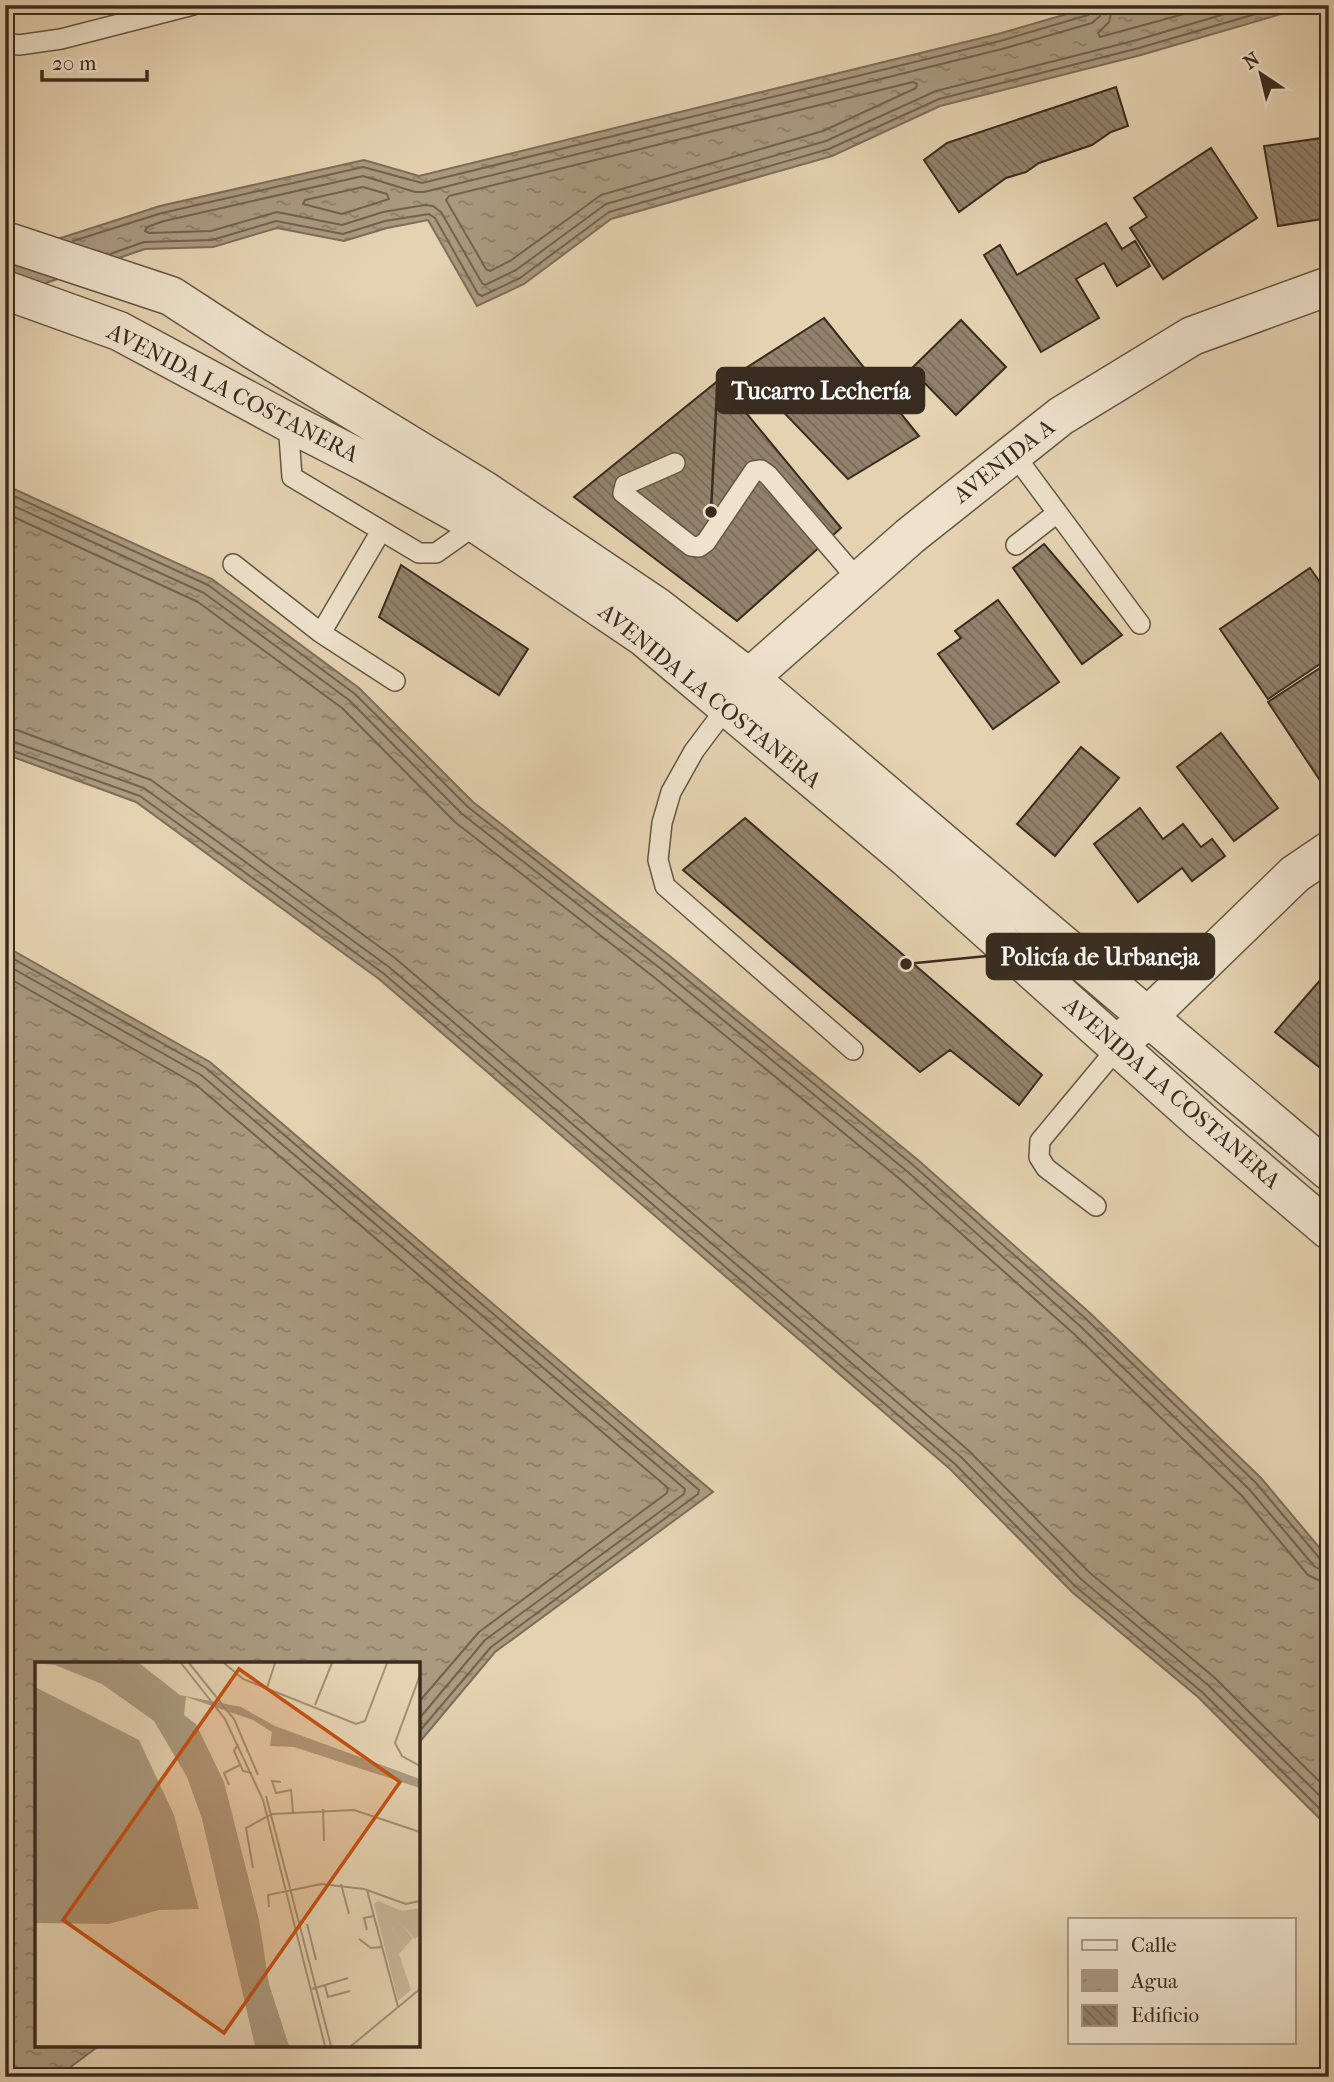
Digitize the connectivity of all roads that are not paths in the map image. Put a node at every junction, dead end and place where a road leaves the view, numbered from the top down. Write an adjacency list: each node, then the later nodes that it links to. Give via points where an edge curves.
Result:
1 (193, 5): 2 (lane, via 61,39)
2 (5, 43)
3 (5, 241): 17 (street, AVENIDA LA COSTANERA, via 171,296 485,491 657,607)
4 (1329, 286): 7 (street, AVENIDA A, via 1192,336 1061,416)
5 (5, 290): 6 (street, AVENIDA LA COSTANERA, via 119,331)
6 (288, 422): 10 (street, AVENIDA LA COSTANERA); 11 (lane, via 292,477)
7 (1013, 453): 9 (lane); 14 (street, AVENIDA A)
8 (675, 463): 14 (lane, via 625,485 623,493 691,546 706,542 754,471 761,470)
9 (1057, 513): 12 (lane); 15 (lane)
10 (477, 524): 11 (lane, via 436,553 419,553); 19 (street, AVENIDA LA COSTANERA, via 644,637)
11 (381, 531): 16 (lane)
12 (1016, 545)
13 (233, 564): 16 (lane)
14 (860, 582): 17 (street, AVENIDA A)
15 (1140, 624)
16 (321, 633): 18 (lane)
17 (749, 677): 19 (street, AVENIDA A); 21 (street, AVENIDA LA COSTANERA)
18 (396, 681)
19 (727, 707): 22 (street, AVENIDA LA COSTANERA, via 907,858); 23 (lane, via 671,792 658,860 665,886)
20 (1329, 851): 21 (street, via 1295,874)
21 (1147, 1017): 22 (street); 24 (street, AVENIDA LA COSTANERA)
22 (1119, 1046): 25 (lane, via 1040,1141 1039,1157 1046,1168); 26 (street, AVENIDA LA COSTANERA)
23 (853, 1050)
24 (1329, 1171)
25 (1096, 1206)
26 (1329, 1230)

